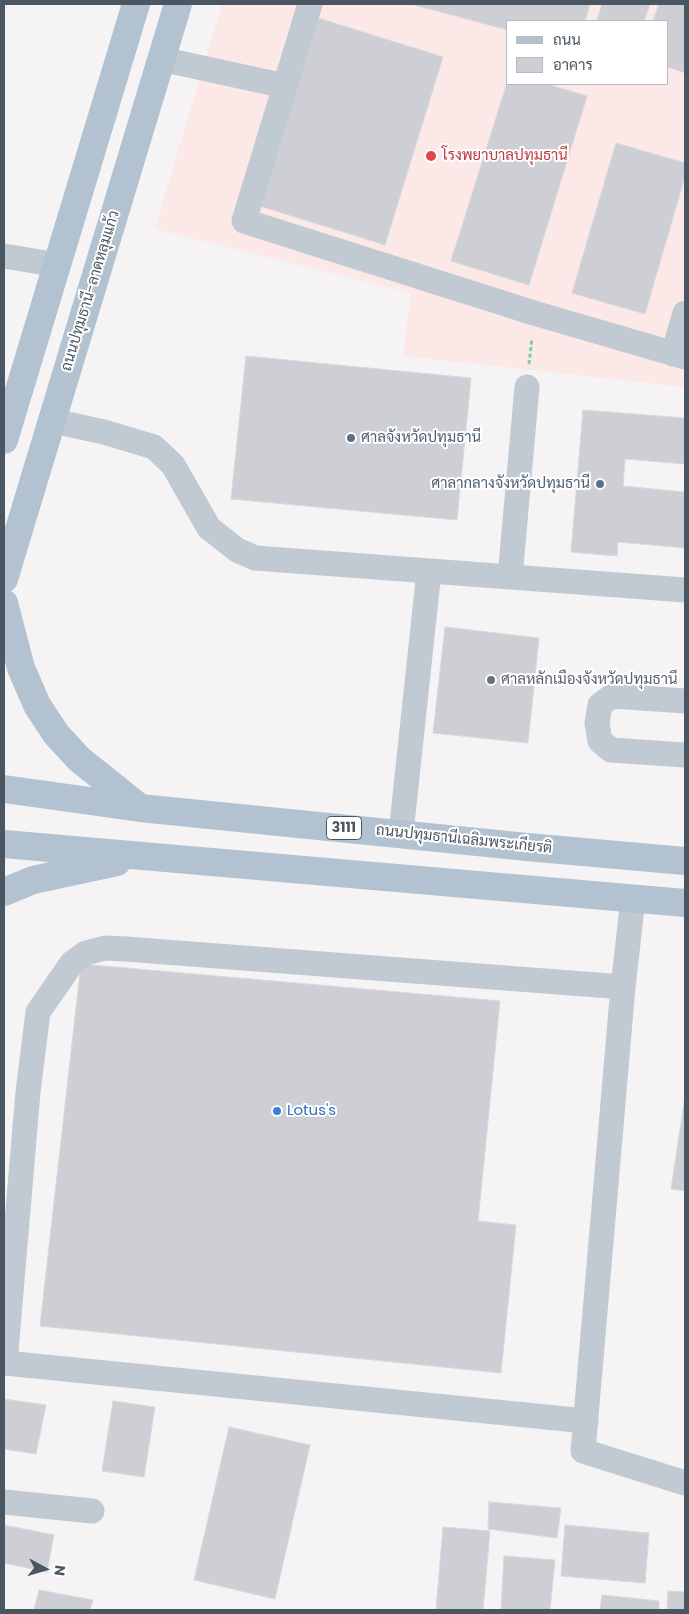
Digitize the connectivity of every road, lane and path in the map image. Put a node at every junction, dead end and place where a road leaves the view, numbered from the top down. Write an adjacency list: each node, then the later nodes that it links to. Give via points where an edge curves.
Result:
1 (136, 4): 7 (main road)
2 (178, 4): 4 (main road, ถนนปทุมธานี-ลาดหลุมแก้ว)
3 (310, 4): 5 (street)
4 (161, 59): 5 (street); 12 (main road, ถนนปทุมธานี-ลาดหลุมแก้ว)
5 (285, 86): 8 (street, via 244,221)
6 (4, 256): 7 (street)
7 (58, 265): 13 (main road)
8 (534, 313): 10 (street); 11 (path)
9 (685, 313): 10 (street)
10 (679, 355)
11 (527, 387): 15 (street)
12 (53, 421): 14 (street, via 154,447 173,465 209,528 237,550 255,558); 16 (main road, ถนนปทุมธานี-ลาดหลุมแก้ว)
13 (4, 437)
14 (429, 571): 15 (street); 23 (street)
15 (510, 577): 17 (street)
16 (4, 579)
17 (685, 590)
18 (4, 603): 22 (main road, via 21,668 37,705 56,734 78,759)
19 (685, 701): 20 (street, via 612,696 600,705 597,723 600,742 611,750)
20 (685, 755)
21 (4, 789): 22 (main road, ถนนปทุมธานีเฉลิมพระเกียรติ / 3111)
22 (140, 808): 23 (main road, ถนนปทุมธานีเฉลิมพระเกียรติ / 3111)
23 (401, 833): 26 (main road, ถนนปทุมธานีเฉลิมพระเกียรติ / 3111)
24 (4, 844): 25 (main road)
25 (145, 856): 27 (main road, via 32,880); 28 (main road)
26 (685, 861)
27 (4, 892)
28 (633, 899): 29 (main road); 30 (street)
29 (685, 903)
30 (623, 987): 31 (street); 31 (street, via 104,948 86,953 72,963 38,1012 28,1092 5,1363)
31 (586, 1421): 32 (street, via 582,1451)
32 (685, 1483)
33 (4, 1502): 34 (street)
34 (92, 1511)

